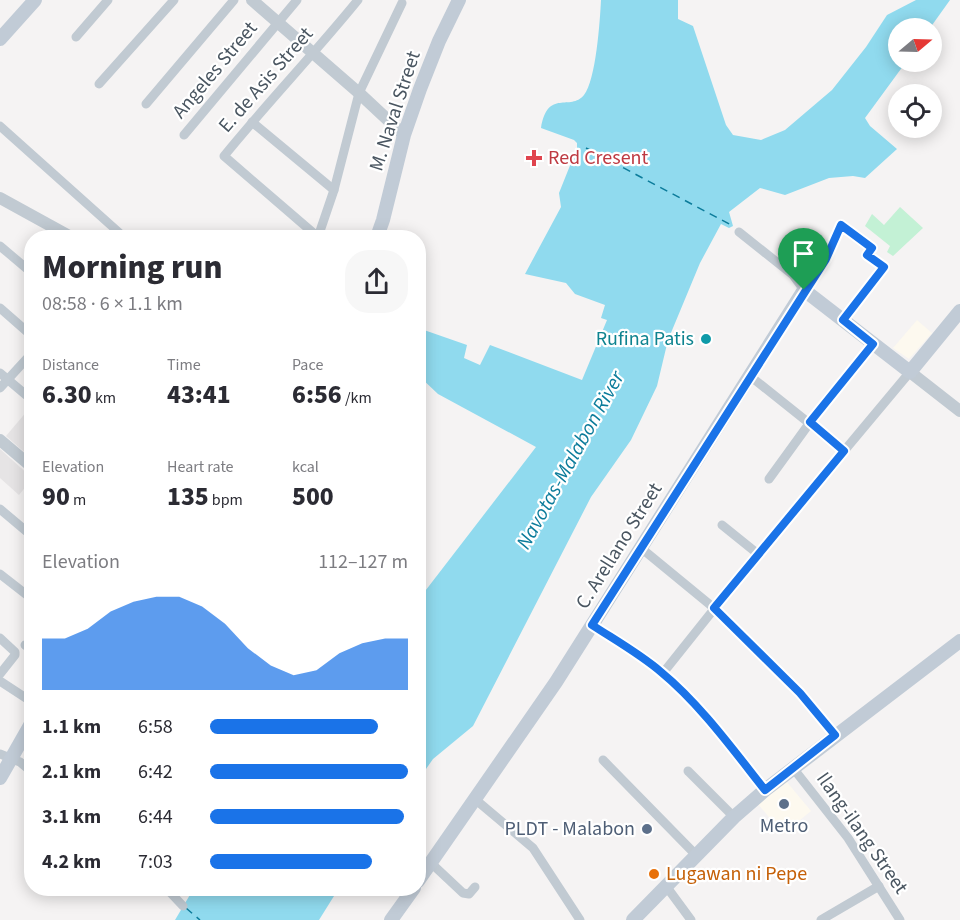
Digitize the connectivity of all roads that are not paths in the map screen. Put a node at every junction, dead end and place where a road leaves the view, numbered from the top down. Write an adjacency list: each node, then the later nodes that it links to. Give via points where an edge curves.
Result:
1 (35, 0): 12 (main road)
2 (108, 0): 11 (street)
3 (174, 0): 14 (street)
4 (234, 0): 16 (street)
5 (252, 0): 10 (street)
6 (297, 0): 10 (street, Angeles Street)
7 (358, 0): 13 (street, E. de Asis Street)
8 (459, 0): 20 (main road, M. Naval Street, via 439,41)
9 (402, 3): 15 (street)
10 (278, 22): 13 (street); 19 (street, Angeles Street)
11 (76, 36)
12 (0, 39)
13 (314, 54): 15 (street); 17 (street, E. de Asis Street)
14 (99, 84)
15 (359, 93): 20 (street); 21 (street)
16 (146, 104)
17 (252, 122): 21 (street); 25 (street, E. de Asis Street, via 224,156)
18 (0, 126): 24 (street)
19 (184, 135)
20 (404, 135): 27 (main road, M. Naval Street)
21 (334, 190): 26 (street)
22 (0, 198): 23 (street)
23 (58, 230)
24 (116, 230)
25 (310, 230)
26 (320, 230)
27 (379, 230)
28 (739, 232): 31 (street, via 794,275)
29 (0, 246): 30 (street)
30 (24, 266)
31 (804, 290): 34 (main road); 34 (street, C. Arellano Street, via 826,259 841,225 872,248 867,255 884,267); 40 (main road, C. Arellano Street)
32 (0, 308): 35 (street)
33 (960, 311): 38 (main road)
34 (843, 320): 36 (main road)
35 (24, 329)
36 (873, 344): 38 (main road); 44 (street)
37 (24, 360): 39 (street)
38 (910, 372): 43 (street); 46 (street)
39 (4, 376): 41 (street); 42 (street)
40 (750, 376): 44 (street); 52 (main road, C. Arellano Street)
41 (0, 388)
42 (24, 393)
43 (960, 410)
44 (810, 422): 46 (street); 48 (street)
45 (0, 440): 47 (street)
46 (844, 451): 53 (street)
47 (24, 460)
48 (769, 479)
49 (0, 509): 51 (street)
50 (722, 525): 53 (street)
51 (24, 529)
52 (641, 548): 56 (street); 57 (main road, C. Arellano Street)
53 (758, 554): 56 (street)
54 (0, 574): 55 (street)
55 (24, 593)
56 (714, 608): 60 (street); 65 (street, via 800,693)
57 (592, 625): 60 (street); 73 (main road, C. Arellano Street)
58 (0, 638): 61 (street, via 15,652)
59 (960, 641): 65 (main road)
60 (663, 673): 72 (street, via 708,720)
61 (0, 674)
62 (0, 681): 63 (street)
63 (24, 697)
64 (24, 732): 66 (main road)
65 (835, 735): 69 (main road)
66 (5, 756): 68 (street); 71 (main road)
67 (603, 760): 75 (street)
68 (24, 765)
69 (793, 768): 72 (main road); 79 (street, Ilang-ilang Street, via 848,838)
70 (688, 771): 74 (street)
71 (0, 777)
72 (765, 790): 74 (main road)
73 (476, 800): 76 (main road, C. Arellano Street); 85 (street, via 533,848)
74 (734, 817): 75 (main road)
75 (696, 855): 78 (main road)
76 (431, 863): 77 (main road, C. Arellano Street); 80 (street, via 463,893 470,894)
77 (426, 870)
78 (666, 886): 86 (main road); 87 (street)
79 (879, 886): 88 (street); 89 (street, Ilang-ilang Street)
80 (475, 887)
81 (174, 896): 83 (street)
82 (408, 896): 84 (main road)
83 (183, 906)
84 (391, 920)
85 (580, 920)
86 (633, 920)
87 (691, 920)
88 (821, 920)
89 (900, 920)

